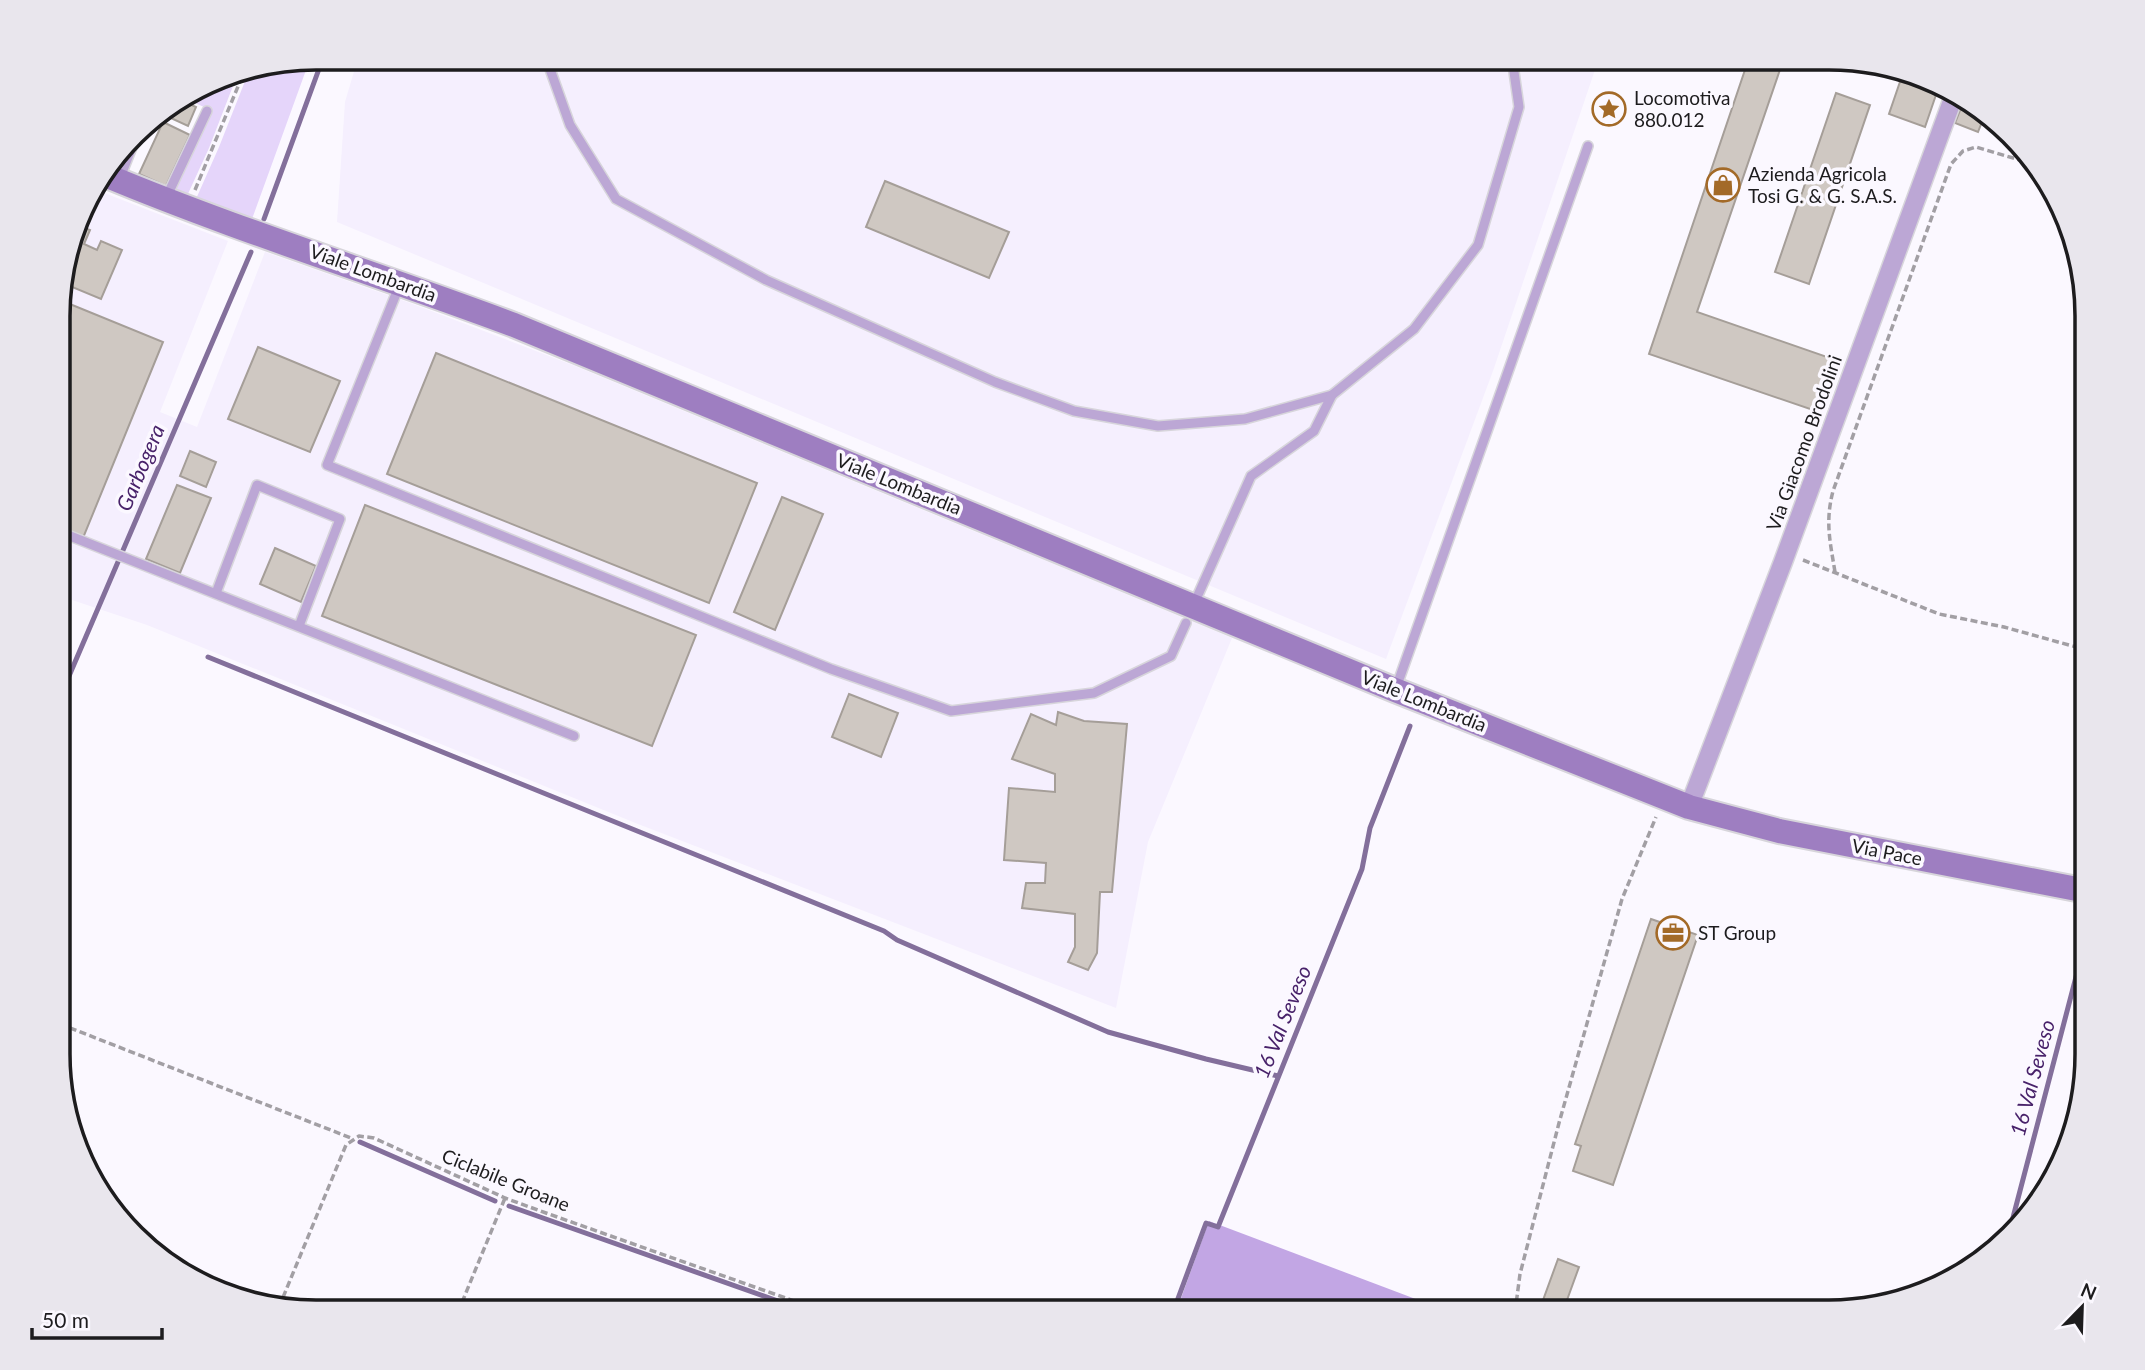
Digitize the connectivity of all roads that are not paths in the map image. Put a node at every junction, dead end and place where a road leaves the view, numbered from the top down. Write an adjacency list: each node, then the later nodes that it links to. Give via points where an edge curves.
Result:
1 (1514, 70): 9 (lane, via 1519,107 1478,245 1414,329)
2 (551, 71): 9 (lane, via 570,125 616,199 766,280 995,382 1074,411 1158,426 1245,419)
3 (1951, 103): 17 (street, Via Giacomo Brodolini)
4 (207, 111): 7 (lane)
5 (1588, 146): 15 (lane)
6 (112, 178): 7 (street, Viale Lombardia)
7 (176, 204): 8 (street, Viale Lombardia)
8 (400, 282): 13 (lane, via 327,465 818,664 951,711 1094,693 1171,656); 15 (street, Viale Lombardia, via 617,367)
9 (1332, 395): 12 (lane, via 1314,431 1251,476)
10 (70, 536): 11 (lane)
11 (216, 593): 14 (lane); 14 (lane, via 257,485 340,519)
12 (1198, 595)
13 (1186, 623)
14 (299, 626): 16 (lane)
15 (1395, 690): 17 (street, Viale Lombardia)
16 (574, 736)
17 (1689, 807): 18 (street, Via Pace, via 1779,831)
18 (2075, 889)

